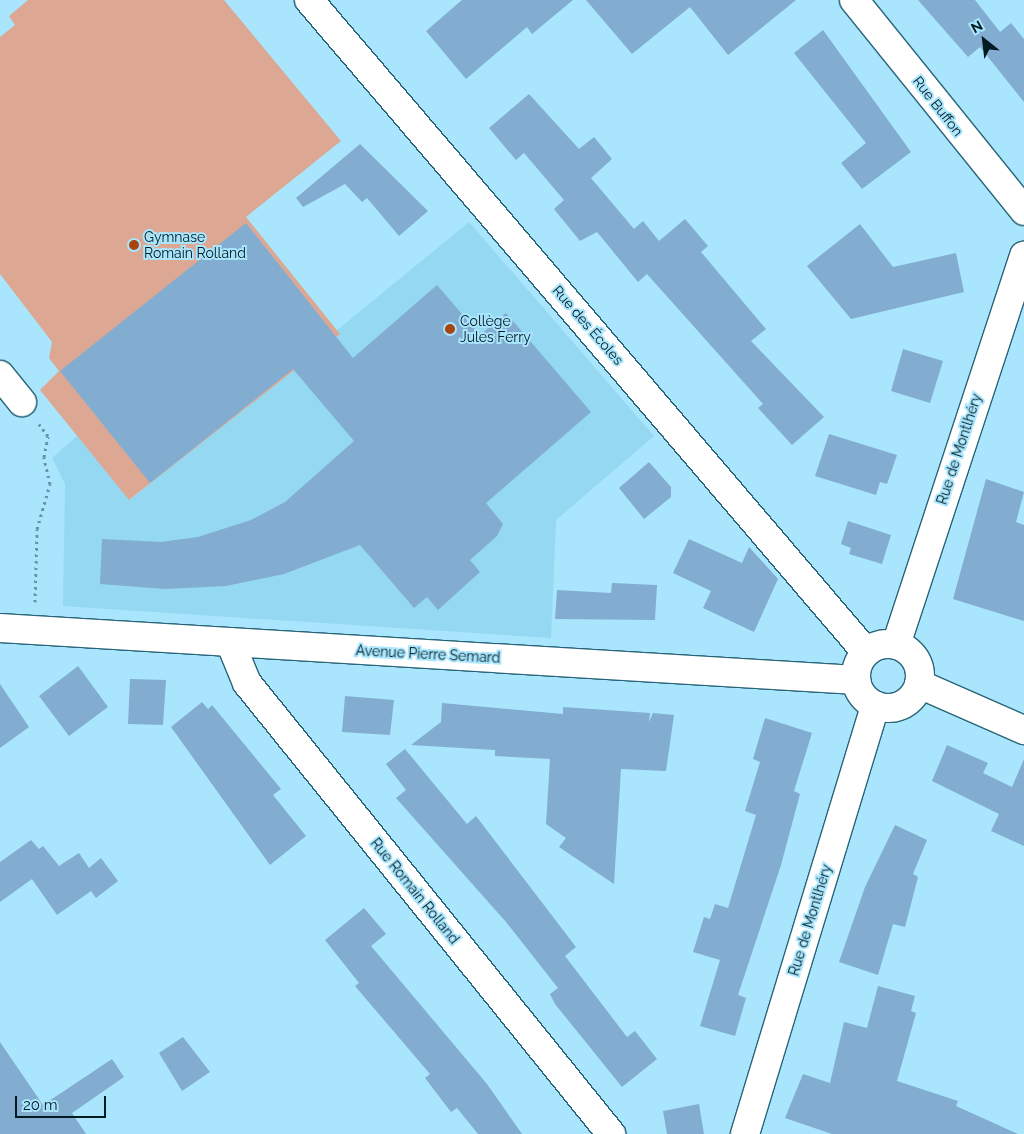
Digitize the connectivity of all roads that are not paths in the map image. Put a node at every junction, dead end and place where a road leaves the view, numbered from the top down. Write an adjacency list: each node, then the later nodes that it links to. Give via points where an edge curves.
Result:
1 (309, 0): 10 (street, Rue des Écoles)
2 (854, 0): 3 (street, Rue Buffon)
3 (1024, 211)
4 (1024, 255): 9 (street, Rue de Montlhéry)
5 (0, 375): 6 (street)
6 (22, 402)
7 (0, 628): 8 (street, Avenue Pierre Semard)
8 (230, 642): 11 (street, Avenue Pierre Semard); 15 (street, Rue Romain Rolland, via 247,683)
9 (896, 645): 10 (street, via 875,646); 12 (street, via 916,660)
10 (866, 652): 11 (street)
11 (856, 680): 13 (street, via 859,690)
12 (919, 684): 13 (street, via 902,705); 14 (street)
13 (875, 706): 16 (street, Rue de Montlhéry)
14 (1024, 730)
15 (611, 1134)
16 (745, 1134)

